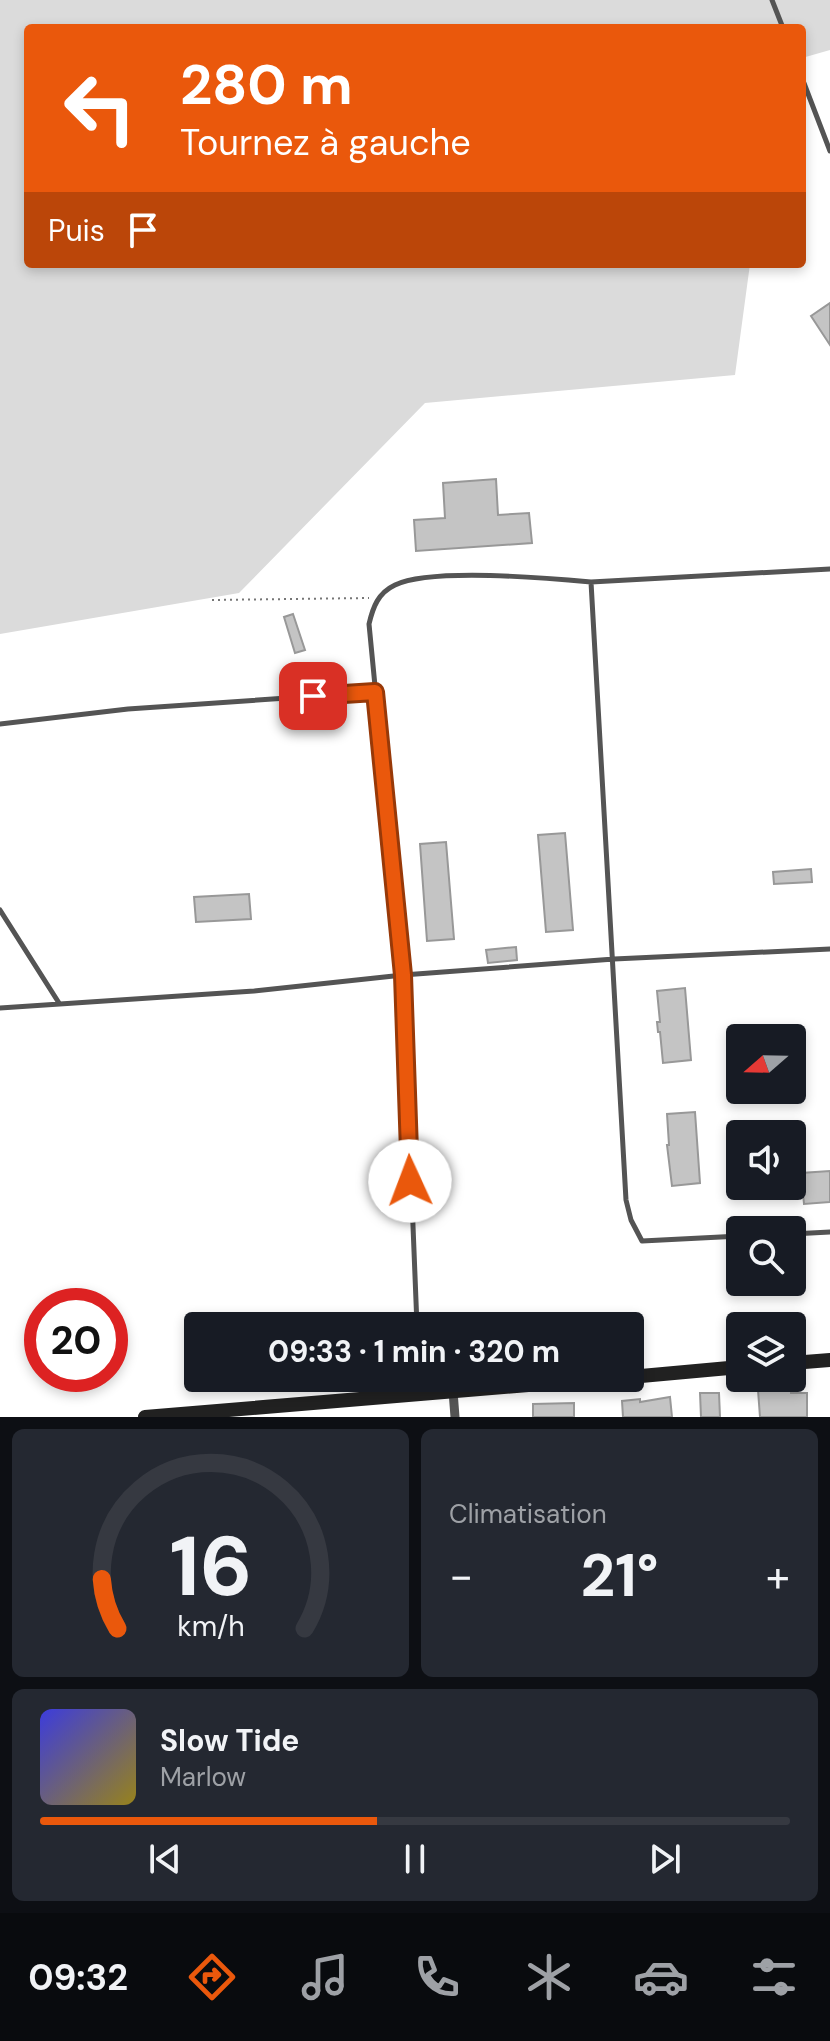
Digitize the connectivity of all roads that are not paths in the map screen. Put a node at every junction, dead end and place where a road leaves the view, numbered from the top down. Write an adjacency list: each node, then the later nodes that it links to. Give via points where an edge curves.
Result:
1 (772, 0): 2 (lane)
2 (781, 24)
3 (806, 88): 4 (lane)
4 (830, 151)
5 (830, 569): 6 (lane)
6 (591, 582): 7 (lane, via 426,576 394,585 378,598 369,624); 11 (lane)
7 (375, 692): 8 (lane, via 128,709); 12 (lane)
8 (0, 724)
9 (0, 910): 13 (lane)
10 (830, 949): 11 (lane)
11 (614, 959): 12 (lane); 17 (lane, via 631,1220 642,1241)
12 (403, 975): 13 (lane); 18 (lane)
13 (59, 1003): 14 (lane)
14 (0, 1008)
15 (830, 1232): 16 (lane)
16 (806, 1233)
17 (726, 1237)
18 (416, 1312)
19 (830, 1360): 20 (main road)
20 (806, 1362)
21 (726, 1368): 22 (main road)
22 (644, 1376)
23 (441, 1392): 25 (main road)
24 (453, 1392): 26 (street)
25 (145, 1417)
26 (455, 1417)

